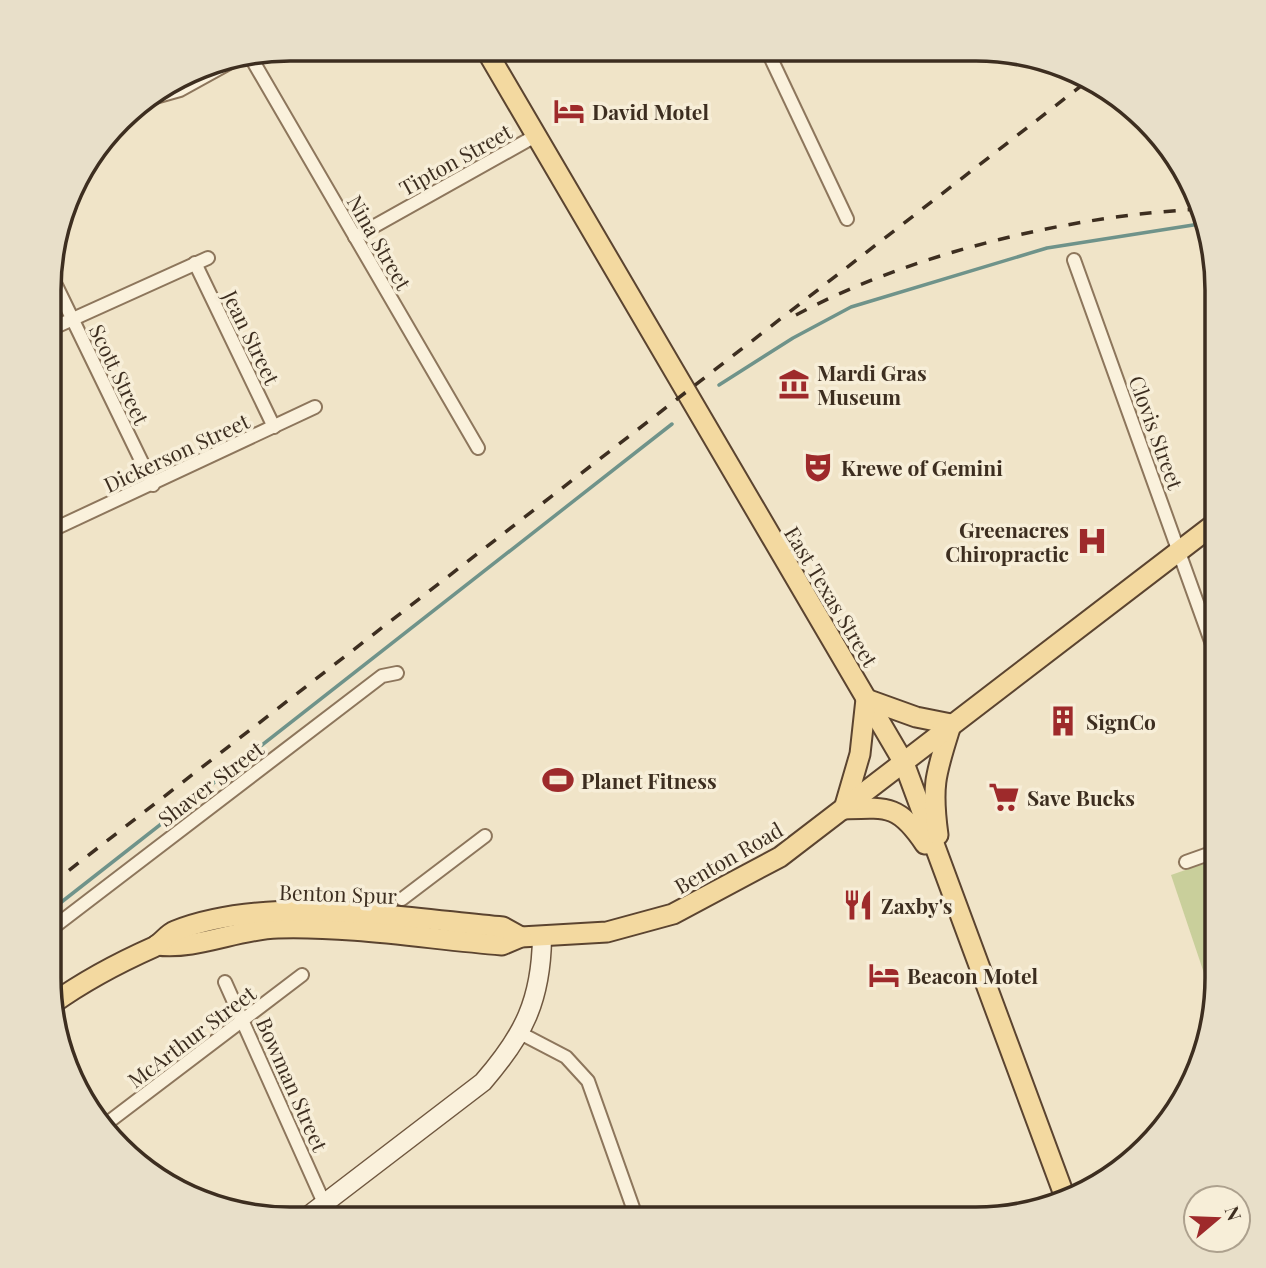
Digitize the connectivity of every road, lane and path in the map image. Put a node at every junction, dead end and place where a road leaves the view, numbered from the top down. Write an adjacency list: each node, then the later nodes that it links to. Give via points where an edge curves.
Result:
1 (493, 61): 4 (main road, East Texas Street)
2 (772, 61): 5 (street)
3 (255, 64): 6 (street, Nina Street)
4 (537, 135): 6 (street, Tipton Street); 22 (main road, East Texas Street)
5 (847, 219)
6 (355, 237): 15 (street, Nina Street)
7 (208, 258): 9 (street)
8 (1074, 260): 19 (street, Clovis Street)
9 (195, 263): 11 (street); 14 (street, Jean Street)
10 (61, 295): 11 (street, Scott Street)
11 (73, 319): 12 (street); 16 (street, Scott Street)
12 (61, 324)
13 (315, 407): 14 (street, Dickerson Street)
14 (274, 427): 16 (street, Dickerson Street)
15 (478, 448)
16 (153, 485): 17 (street, Dickerson Street)
17 (61, 526)
18 (1204, 531): 19 (main road, Benton Road)
19 (1179, 551): 20 (street, Clovis Street); 23 (main road, Benton Road)
20 (1204, 623)
21 (397, 673): 31 (street, Shaver Street, via 382,676)
22 (866, 699): 23 (main road); 24 (main road, East Texas Street); 25 (main road, via 860,754)
23 (951, 724): 24 (main road, Benton Road); 29 (main road, via 932,794)
24 (904, 764): 25 (main road, Benton Road); 29 (main road, East Texas Street)
25 (844, 809): 29 (main road, via 878,807 899,813); 32 (main road, Benton Road, via 780,857 673,914 607,932)
26 (485, 836): 30 (street)
27 (1204, 855): 28 (street)
28 (1185, 862)
29 (944, 871): 39 (main road, East Texas Street)
30 (402, 899)
31 (62, 921)
32 (542, 938): 35 (main road, Benton Spur, via 521,937 503,927 367,914 279,912 201,923 172,932); 37 (main road, via 539,982)
33 (302, 975): 36 (street, McArthur Street)
34 (225, 982): 36 (street, Bowman Street)
35 (63, 998)
36 (243, 1021): 38 (street, McArthur Street); 40 (street, Bowman Street)
37 (520, 1033): 40 (main road, via 483,1082); 42 (street, via 566,1057 588,1081)
38 (112, 1120)
39 (1062, 1190)
40 (324, 1203): 41 (main road)
41 (320, 1206)
42 (632, 1206)

